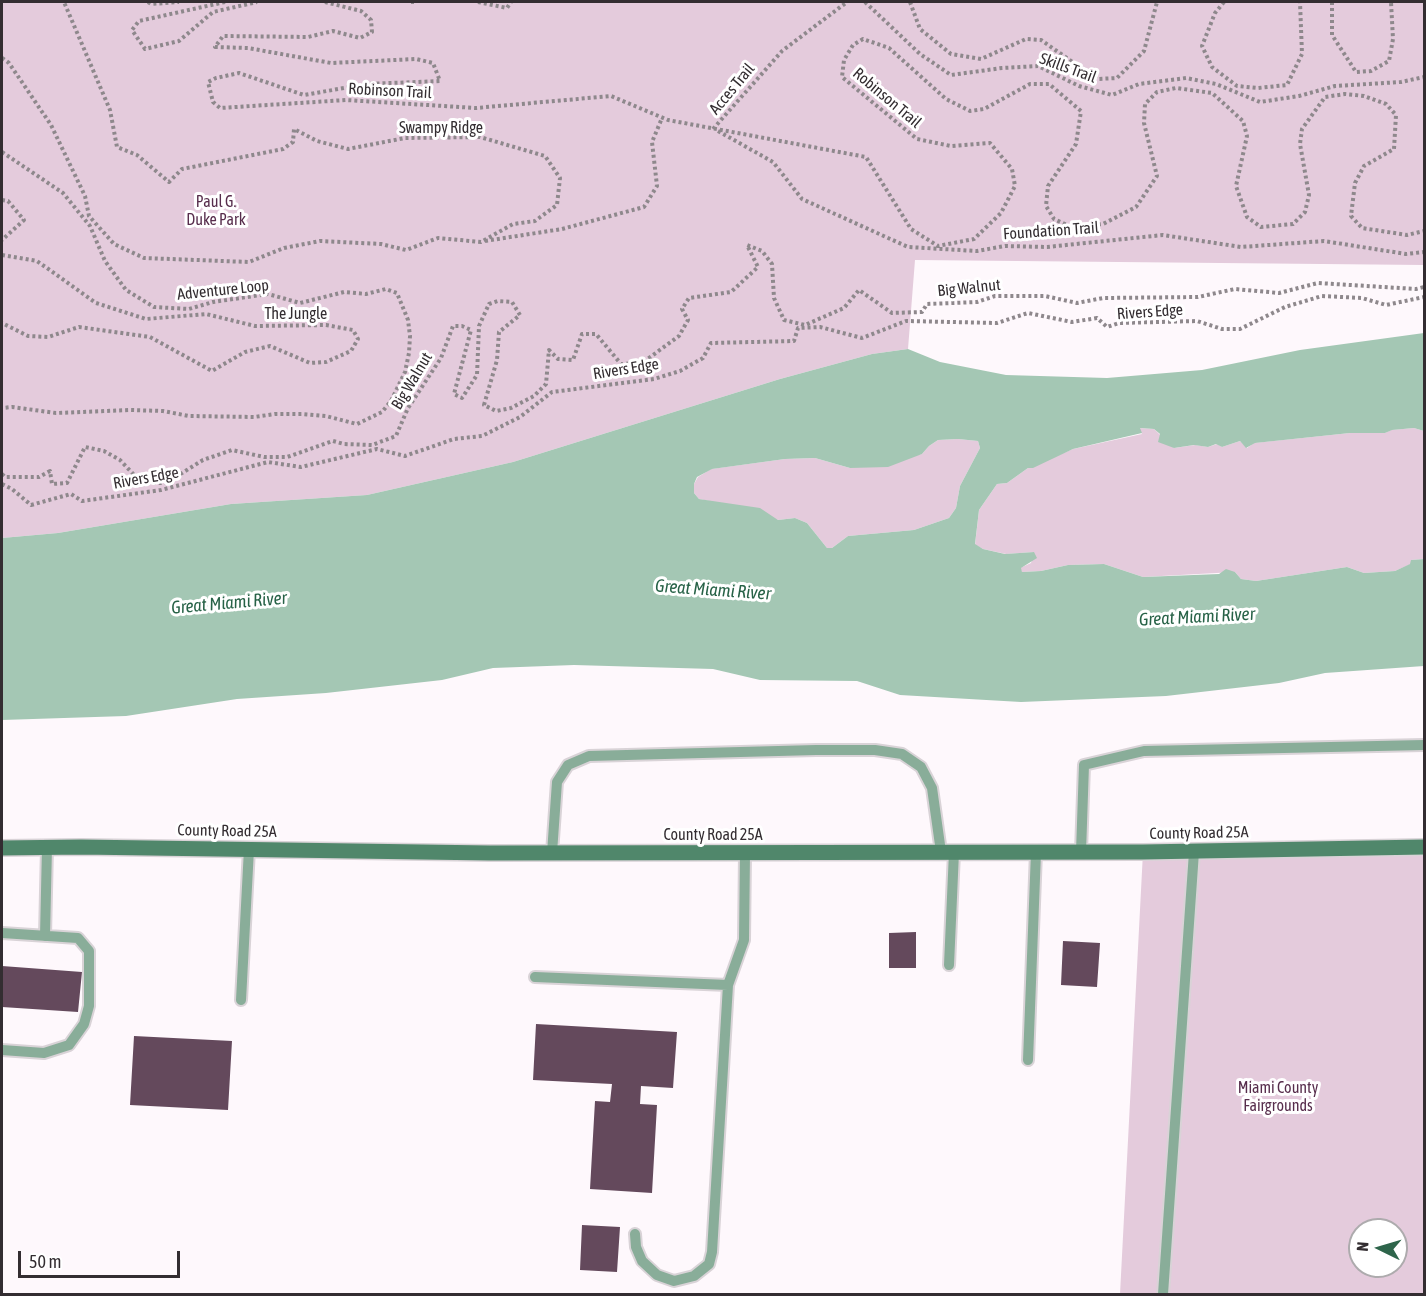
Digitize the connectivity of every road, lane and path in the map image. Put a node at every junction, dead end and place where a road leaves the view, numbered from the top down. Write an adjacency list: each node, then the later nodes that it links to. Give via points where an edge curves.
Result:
1 (64, 2): 25 (path, Swampy Ridge, via 110,110 117,147 137,155 169,182 182,169 283,149 293,142 294,129 317,141 348,149 405,138 480,138 545,156 560,178 557,204 535,220 513,224)
2 (148, 2): 3 (path)
3 (179, 2)
4 (225, 2): 5 (path, via 139,21 132,30 146,49 179,42 213,12)
5 (256, 2)
6 (325, 2): 19 (path, Robinson Trail, via 361,11 371,20 372,32 360,38 333,31 308,37 223,36 215,47 248,48 331,63 416,59 433,63 440,81 367,84 304,95 239,73 208,82 213,102 220,108 346,100 476,108 611,96)
7 (478, 2): 8 (path, via 507,8)
8 (511, 2)
9 (847, 2): 20 (path, Acces Trail, via 782,51)
10 (865, 2): 18 (path, Skills Trail, via 920,54 951,75 1038,66 1079,86 1112,95 1139,84 1186,78 1216,84 1260,102 1335,86)
11 (910, 2): 12 (path, via 920,29 951,54 981,59 1026,39 1041,40 1097,79 1116,78 1144,51)
12 (1157, 2)
13 (1224, 2): 14 (path, via 1215,13 1202,46 1212,67 1237,86 1258,88 1287,85 1302,54)
14 (1300, 2)
15 (1332, 2): 16 (path, via 1332,35 1356,72 1371,71 1389,61 1393,39)
16 (1391, 2)
17 (2, 58): 25 (path, via 51,124 85,196 90,216 114,244 144,258 249,262 284,248 320,241 381,244 406,250 438,238)
18 (1425, 77)
19 (661, 117): 20 (path, Robinson Trail); 25 (path, via 652,142 657,186 644,207 562,229)
20 (715, 129): 23 (path, Robinson Trail, via 867,157 911,229 938,246 974,239 1001,213 1015,186 1012,169 990,143 951,146 917,139 842,77 844,60 853,45 863,39 889,48 946,99 970,111 984,109 1030,84 1049,84 1081,111 1076,144 1048,186 1046,206 1054,219 1071,227 1103,224 1136,207 1157,176 1144,123 1145,105 1157,92 1176,88 1212,93 1243,121 1247,136 1236,186 1247,217 1262,227 1293,224 1305,212 1309,195 1300,144 1302,129 1325,97 1364,96 1386,104 1396,115 1394,149 1364,166 1355,183 1351,216 1362,228 1407,235); 26 (path, Foundation Trail, via 772,162 802,199 908,247 977,251 1163,235 1240,247 1324,241 1406,254)
21 (2, 152): 31 (path, Adventure Loop, via 63,193 90,226 105,261 126,290 154,307 189,309 268,294 300,303 344,292 366,294 386,289 397,293 410,336 405,372 391,401 382,412 357,424 302,414 189,416 163,411 56,413)
22 (2, 200): 24 (path, via 8,201 24,220)
23 (1425, 231)
24 (2, 240)
25 (481, 242)
26 (1425, 252)
27 (2, 255): 30 (path, The Jungle, via 37,261 96,303 146,319 206,315 255,326 326,325 353,330 358,339 351,351 326,362 310,363 270,346 245,352 212,371 150,337 79,327 48,337 28,336)
28 (1425, 287): 32 (path, Big Walnut, via 1318,283 1279,293 1235,289 1198,297 1103,298 1077,303 1045,296 995,296 977,302 927,304 922,312 892,313 859,290 844,308 805,325 783,320 774,298 772,264 762,251 747,245 758,267 731,292 689,298 682,309 688,320 678,336 642,363 621,364 596,334 582,334 573,360 558,358 549,350 546,384 512,408 496,411 484,405 497,360 500,332 520,315 512,302 498,301 489,304 479,326 477,375 462,398 454,394 471,330 453,326 441,358 408,408 396,436 372,445 333,441 287,458 232,450 203,460 166,483 136,477 120,460 85,447 67,483 52,484 50,471 39,477)
29 (1425, 297): 33 (path, Rivers Edge, via 1386,305 1362,298 1322,296 1285,307 1240,329 1222,329 1197,321 1119,323 1107,327 1097,318 1072,322 1028,313 996,323 906,321 862,338 820,327 798,328 794,341 711,343 703,358 654,379 552,392 520,417 482,436 454,439 405,456 377,449 301,467 268,462 161,490 82,501 71,494 31,505)
30 (2, 323)
31 (2, 408)
32 (2, 474)
33 (2, 484)
34 (1425, 745): 41 (lane, via 1144,751 1084,765)
35 (47, 847): 37 (main road, County Road 25A); 38 (main road, County Road 25A); 46 (lane)
36 (1425, 847): 42 (main road, County Road 25A)
37 (2, 848)
38 (249, 849): 43 (main road, County Road 25A); 50 (lane)
39 (947, 852): 40 (main road, County Road 25A); 43 (lane, via 932,788 921,768 902,754 816,750 589,756 568,765 557,782); 44 (main road, County Road 25A); 47 (lane)
40 (1036, 852): 41 (main road, County Road 25A); 52 (lane)
41 (1081, 852): 42 (main road, County Road 25A)
42 (1194, 852): 54 (lane)
43 (552, 853): 44 (main road, County Road 25A)
44 (745, 853): 49 (lane, via 744,940)
45 (2, 933): 46 (lane)
46 (45, 936): 51 (lane, via 78,938 89,951 89,1006 84,1024 69,1045 44,1053)
47 (949, 965)
48 (535, 977): 49 (lane)
49 (728, 985): 53 (lane, via 709,1264 694,1276 674,1281 657,1275 642,1261)
50 (241, 1000)
51 (2, 1050)
52 (1028, 1060)
53 (634, 1234)
54 (1163, 1294)

